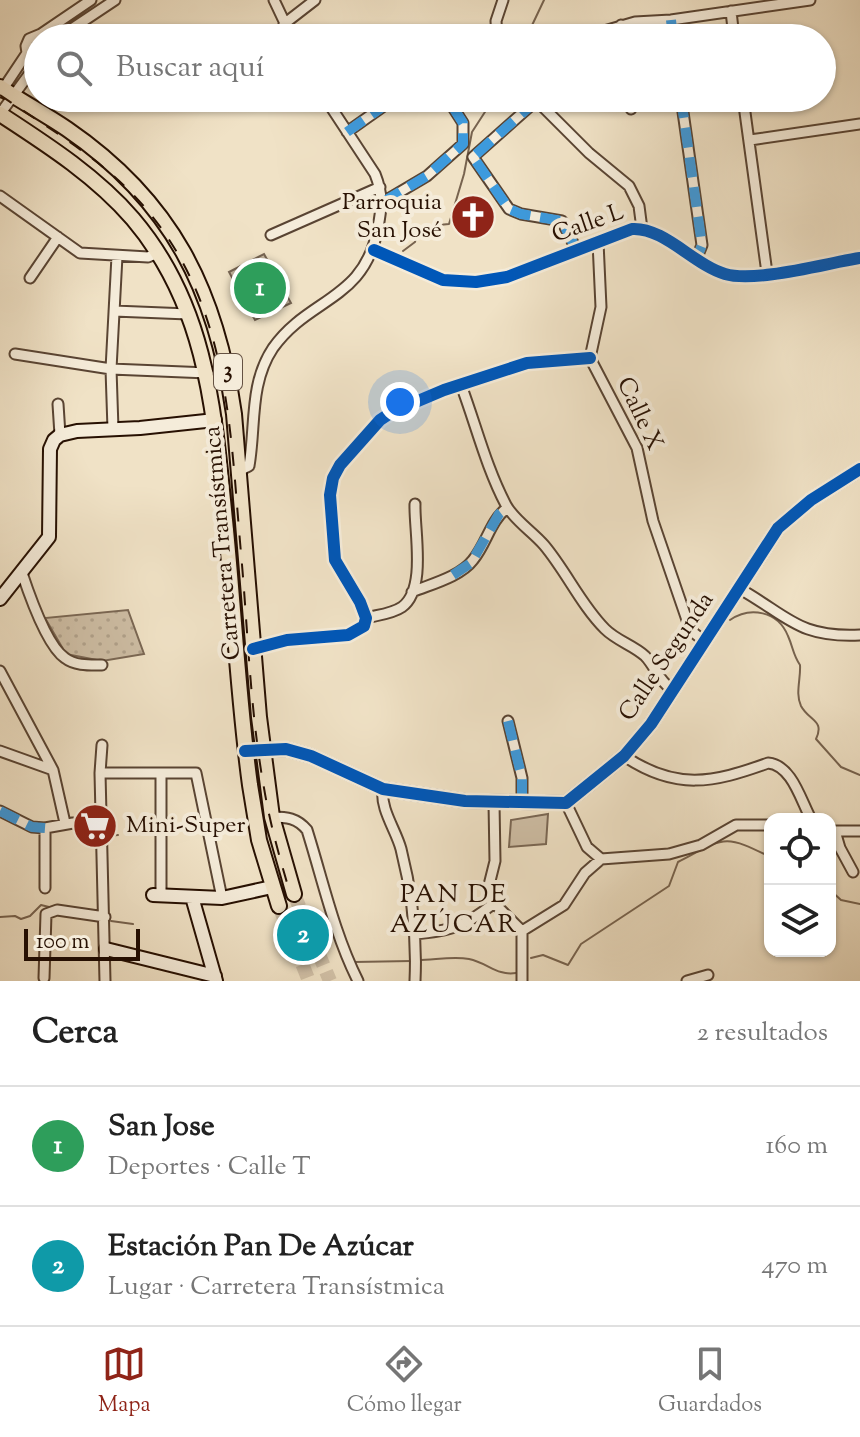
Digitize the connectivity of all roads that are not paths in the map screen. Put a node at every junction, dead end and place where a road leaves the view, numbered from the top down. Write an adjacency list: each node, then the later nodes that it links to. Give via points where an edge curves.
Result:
1 (91, 0): 9 (street)
2 (115, 0): 10 (street)
3 (274, 0): 11 (street)
4 (315, 0): 11 (street)
5 (503, 0): 12 (street)
6 (810, 0): 7 (street)
7 (731, 11): 8 (street); 15 (street)
8 (671, 20): 13 (street); 14 (street)
9 (60, 24)
10 (79, 24)
11 (284, 24)
12 (496, 24)
13 (631, 24)
14 (671, 24)
15 (732, 24)
16 (24, 58): 18 (street)
17 (24, 74): 18 (street)
18 (4, 92): 19 (main road, Carretera Transístmica / 3); 28 (street)
19 (24, 104)
20 (38, 112): 59 (main road, Carretera Transístmica / 3, via 117,169 180,243 206,296 226,364)
21 (334, 112): 30 (street)
22 (375, 112): 30 (street)
23 (456, 112): 34 (street, via 463,123 463,144 427,176)
24 (522, 112): 39 (street, via 473,157 509,209 562,221)
25 (547, 112): 35 (street, via 629,186)
26 (683, 112): 44 (street, via 702,245)
27 (745, 112): 31 (street)
28 (0, 114): 41 (main road, Carretera Transístmica / 3, via 92,180 132,218)
29 (860, 124): 31 (street)
30 (347, 132): 32 (street)
31 (750, 140): 45 (street)
32 (380, 187): 34 (street); 36 (street)
33 (0, 196): 37 (street)
34 (383, 202): 40 (street)
35 (642, 229): 38 (street, Calle L); 44 (street, Calle L)
36 (271, 235)
37 (58, 237): 42 (street, via 80,253); 46 (street)
38 (598, 242): 39 (street, Calle L); 50 (street, Calle X, via 601,307)
39 (576, 249): 40 (street, Calle L, via 507,277 457,283)
40 (374, 250): 59 (street, via 355,280 274,348 260,372 249,466)
41 (158, 253): 42 (street); 48 (main road, Carretera Transístmica / 3)
42 (117, 256): 47 (street)
43 (860, 258): 45 (street, Calle L)
44 (696, 260): 45 (street, Calle L, via 729,275)
45 (767, 273)
46 (30, 278)
47 (114, 311): 48 (street); 51 (street)
48 (188, 314): 52 (main road, Carretera Transístmica / 3)
49 (15, 354): 51 (street)
50 (590, 358): 53 (street, via 527,363); 68 (street, Calle X, via 637,448 653,521 688,623)
51 (111, 369): 52 (street); 56 (street)
52 (208, 373): 55 (main road, Carretera Transístmica / 3)
53 (461, 385): 61 (street); 66 (street, via 380,420 333,478 335,560)
54 (58, 404): 57 (street)
55 (215, 420): 56 (street); 77 (main road, Carretera Transístmica / 3)
56 (113, 429): 57 (street)
57 (60, 435): 62 (street, via 50,449 49,537)
58 (860, 469): 63 (street, Calle Segunda, via 778,528)
59 (239, 471): 69 (main road, Carretera Transístmica / 3)
60 (415, 504): 64 (street, via 419,560)
61 (507, 508): 64 (street, via 471,563); 72 (street, via 543,544 599,622 646,657)
62 (22, 573): 65 (street); 70 (street, via 60,654 74,663)
63 (740, 589): 67 (street, via 798,626 822,634); 68 (street, Calle Segunda)
64 (412, 592): 66 (street, via 402,607)
65 (0, 599)
66 (366, 618): 69 (street, via 364,626 348,635)
67 (860, 635)
68 (704, 641): 72 (street, Calle Segunda)
69 (253, 649): 75 (main road, Carretera Transístmica / 3)
70 (102, 665)
71 (0, 671): 79 (street)
72 (672, 689): 78 (street, Calle Segunda)
73 (508, 721): 83 (street, via 522,778)
74 (102, 745): 80 (street)
75 (263, 749): 77 (street); 82 (street, via 286,749 330,762); 88 (main road, Carretera Transístmica / 3)
76 (0, 751): 79 (street)
77 (245, 751): 98 (main road, Carretera Transístmica / 3)
78 (624, 756): 85 (street, Calle Segunda); 87 (street, via 670,779 692,782 775,763)
79 (53, 770): 89 (street)
80 (100, 773): 81 (street); 94 (street)
81 (161, 773): 101 (street); 103 (street, via 196,773)
82 (383, 789): 84 (street); 108 (street, via 404,861)
83 (522, 802): 84 (street); 85 (street)
84 (494, 803): 104 (street, via 495,861 488,889)
85 (566, 803): 96 (street, via 587,847)
86 (0, 811): 91 (street)
87 (808, 813)
88 (272, 817): 100 (main road, Carretera Transístmica / 3); 114 (street, via 293,819 307,830 320,882)
89 (65, 823): 91 (street); 94 (street)
90 (764, 825): 96 (street, via 736,825 701,845 669,854)
91 (45, 828): 99 (street)
92 (836, 830): 93 (street)
93 (860, 831)
94 (101, 836): 106 (street)
95 (836, 838): 97 (street)
96 (601, 859): 107 (street, via 564,905)
97 (853, 872)
98 (272, 887): 103 (street); 105 (main road, Carretera Transístmica / 3)
99 (45, 888)
100 (294, 894)
101 (157, 896): 102 (street)
102 (192, 897): 103 (street); 112 (street)
103 (222, 898)
104 (493, 904): 107 (street); 108 (street, via 465,925)
105 (279, 906)
106 (105, 917): 109 (street); 111 (street, via 57,910 46,914)
107 (522, 931): 116 (street)
108 (414, 934): 115 (street)
109 (106, 949): 112 (street); 113 (street)
110 (708, 975): 117 (street)
111 (44, 978)
112 (216, 979)
113 (105, 981)
114 (358, 981)
115 (415, 981)
116 (522, 981)
117 (687, 981)

